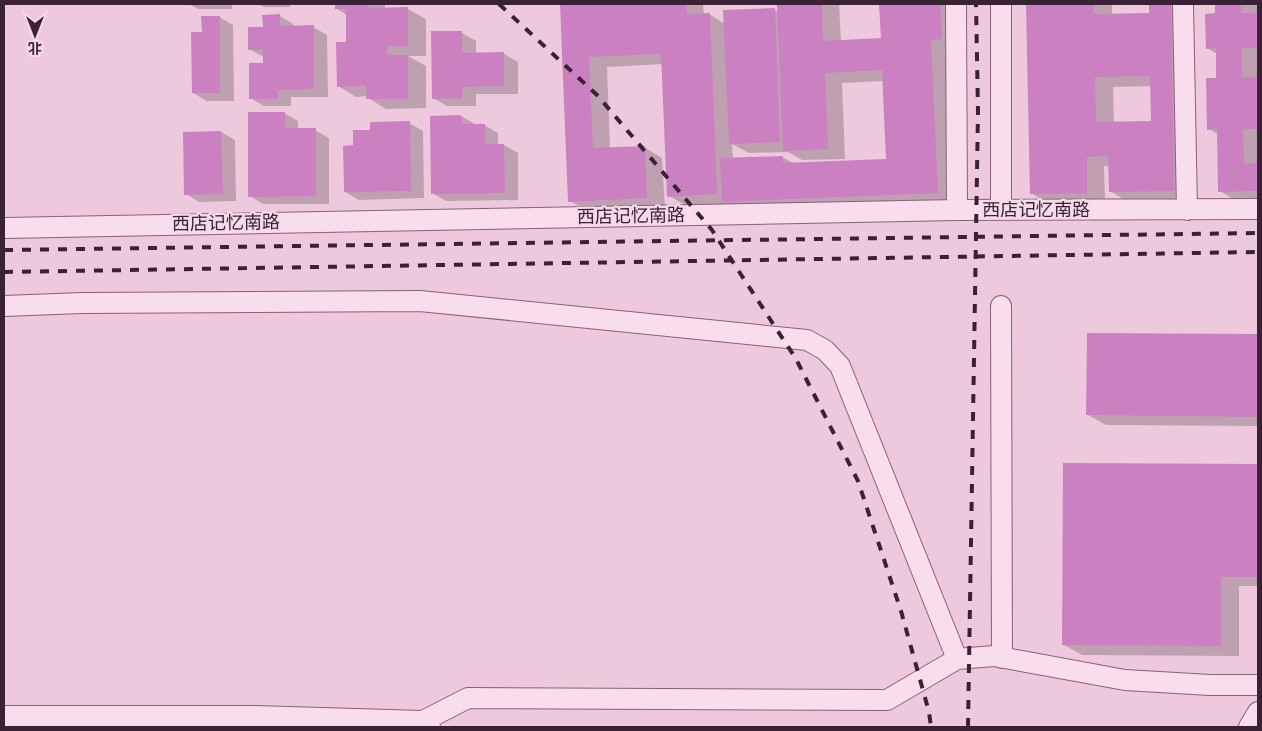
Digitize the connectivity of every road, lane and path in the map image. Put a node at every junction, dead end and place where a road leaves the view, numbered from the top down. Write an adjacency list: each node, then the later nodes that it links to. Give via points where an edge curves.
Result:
1 (956, 4): 5 (street)
2 (1001, 4): 4 (street)
3 (1183, 4): 6 (street)
4 (1002, 209): 5 (street, 西店记忆南路); 6 (street, 西店记忆南路)
5 (957, 210): 8 (street, 西店记忆南路)
6 (1186, 210): 7 (street, 西店记忆南路)
7 (1258, 210)
8 (4, 228)
9 (4, 306): 12 (street, via 420,301 807,340 825,350 840,366)
10 (1001, 306): 11 (street)
11 (1002, 658): 12 (street); 13 (street, via 1125,680)
12 (957, 660): 17 (street, via 887,700 468,698)
13 (1258, 685)
14 (1258, 712): 18 (street)
15 (4, 716): 16 (street)
16 (255, 721): 17 (street)
17 (426, 724)
18 (1249, 727)

